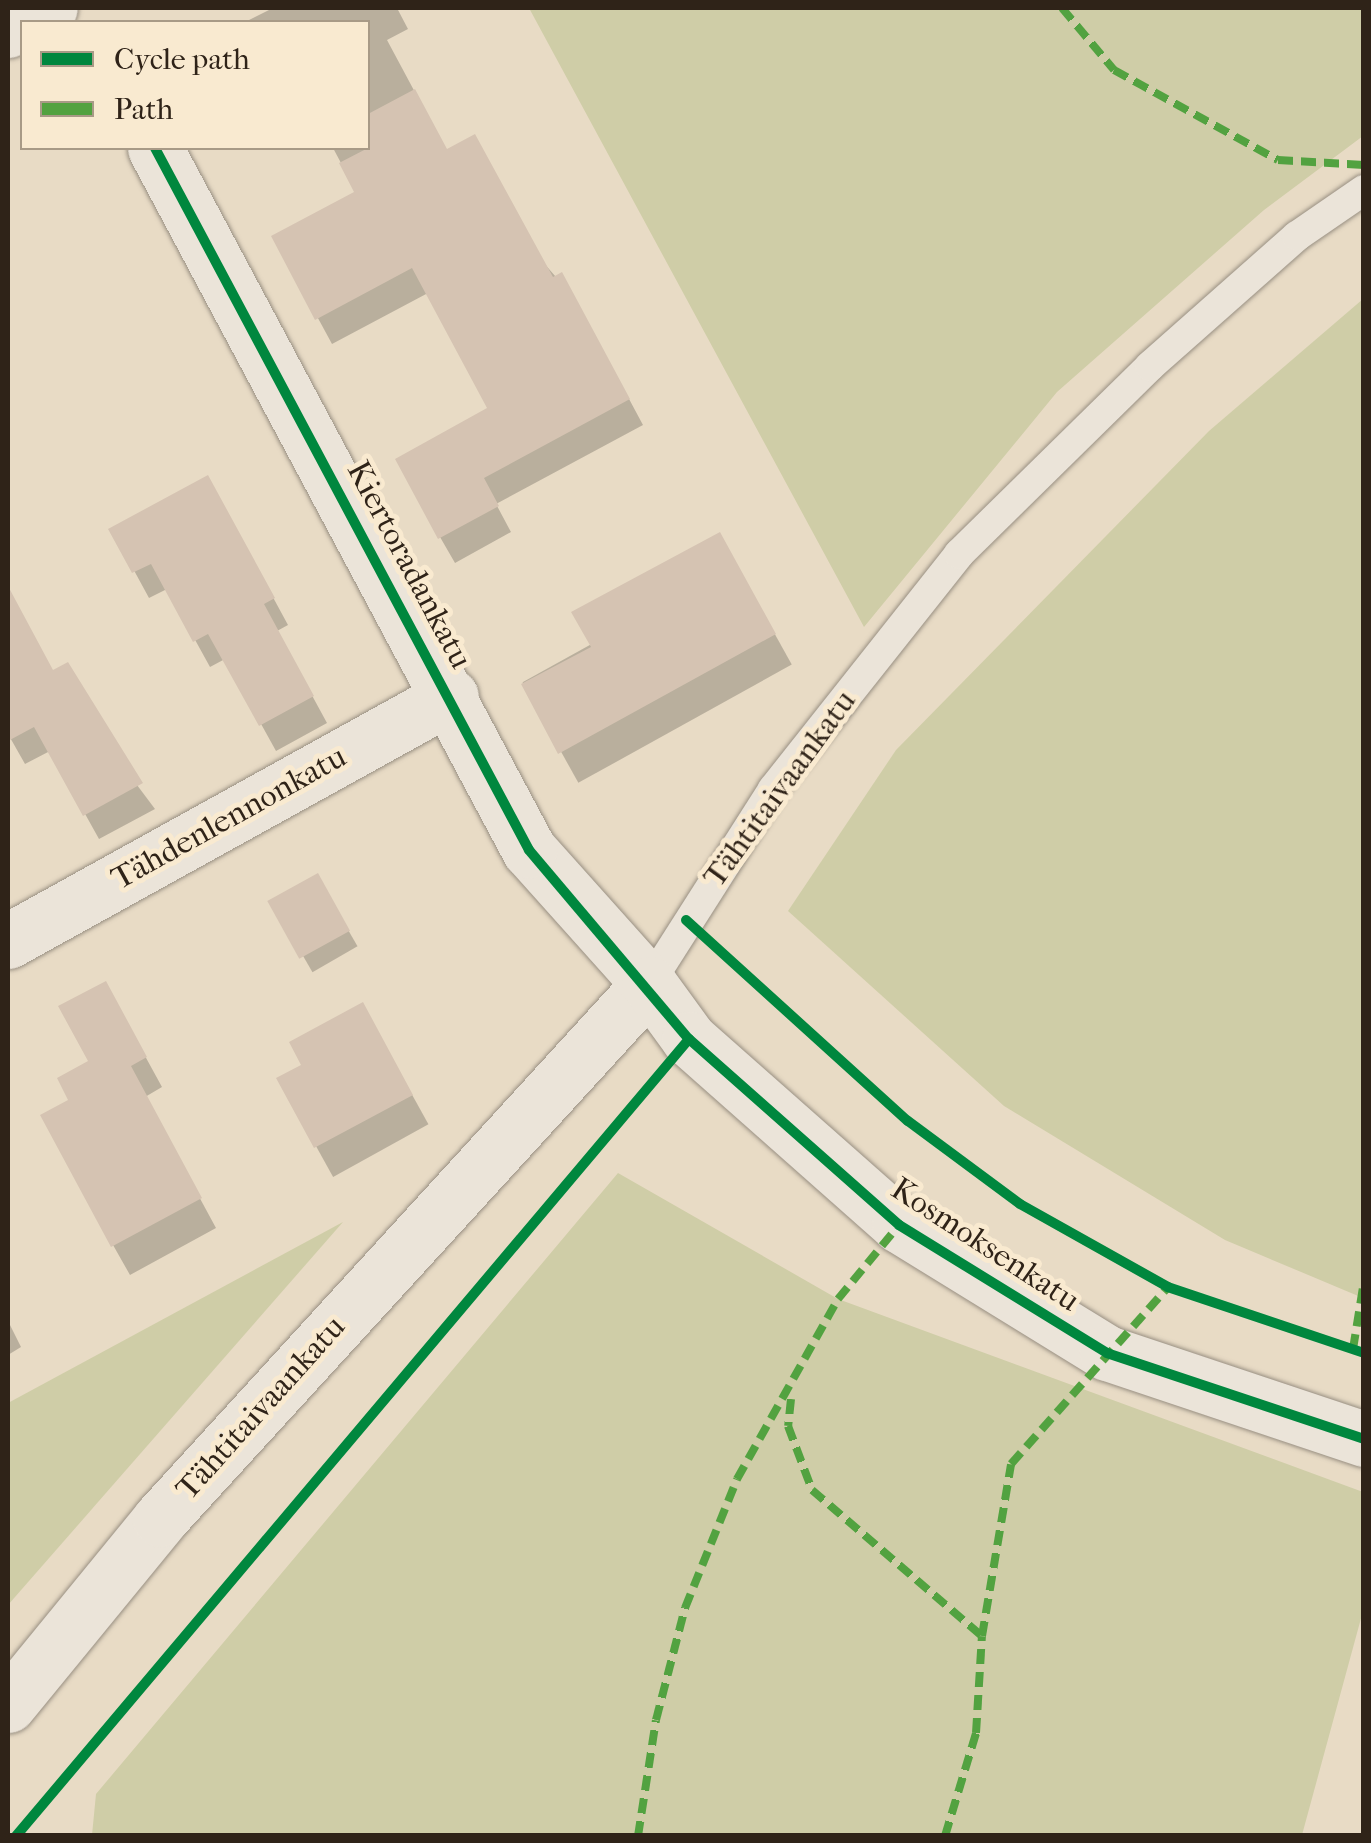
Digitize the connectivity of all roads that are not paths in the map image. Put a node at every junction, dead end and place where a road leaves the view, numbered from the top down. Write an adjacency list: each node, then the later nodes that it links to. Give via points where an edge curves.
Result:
1 (50, 8): 2 (street)
2 (27, 20)
3 (156, 150): 5 (street, Kiertoradankatu)
4 (1364, 190): 7 (lane, Tähtitaivaankatu, via 1297,236 1150,366 960,554 774,789)
5 (451, 696): 6 (street, Tähdenlennonkatu); 7 (street, Kiertoradankatu, via 529,850)
6 (8, 941)
7 (648, 984): 8 (street, Kosmoksenkatu, via 690,1038 899,1225 1108,1353); 9 (street, Tähtitaivaankatu, via 160,1519)
8 (1364, 1439)
9 (8, 1705)

